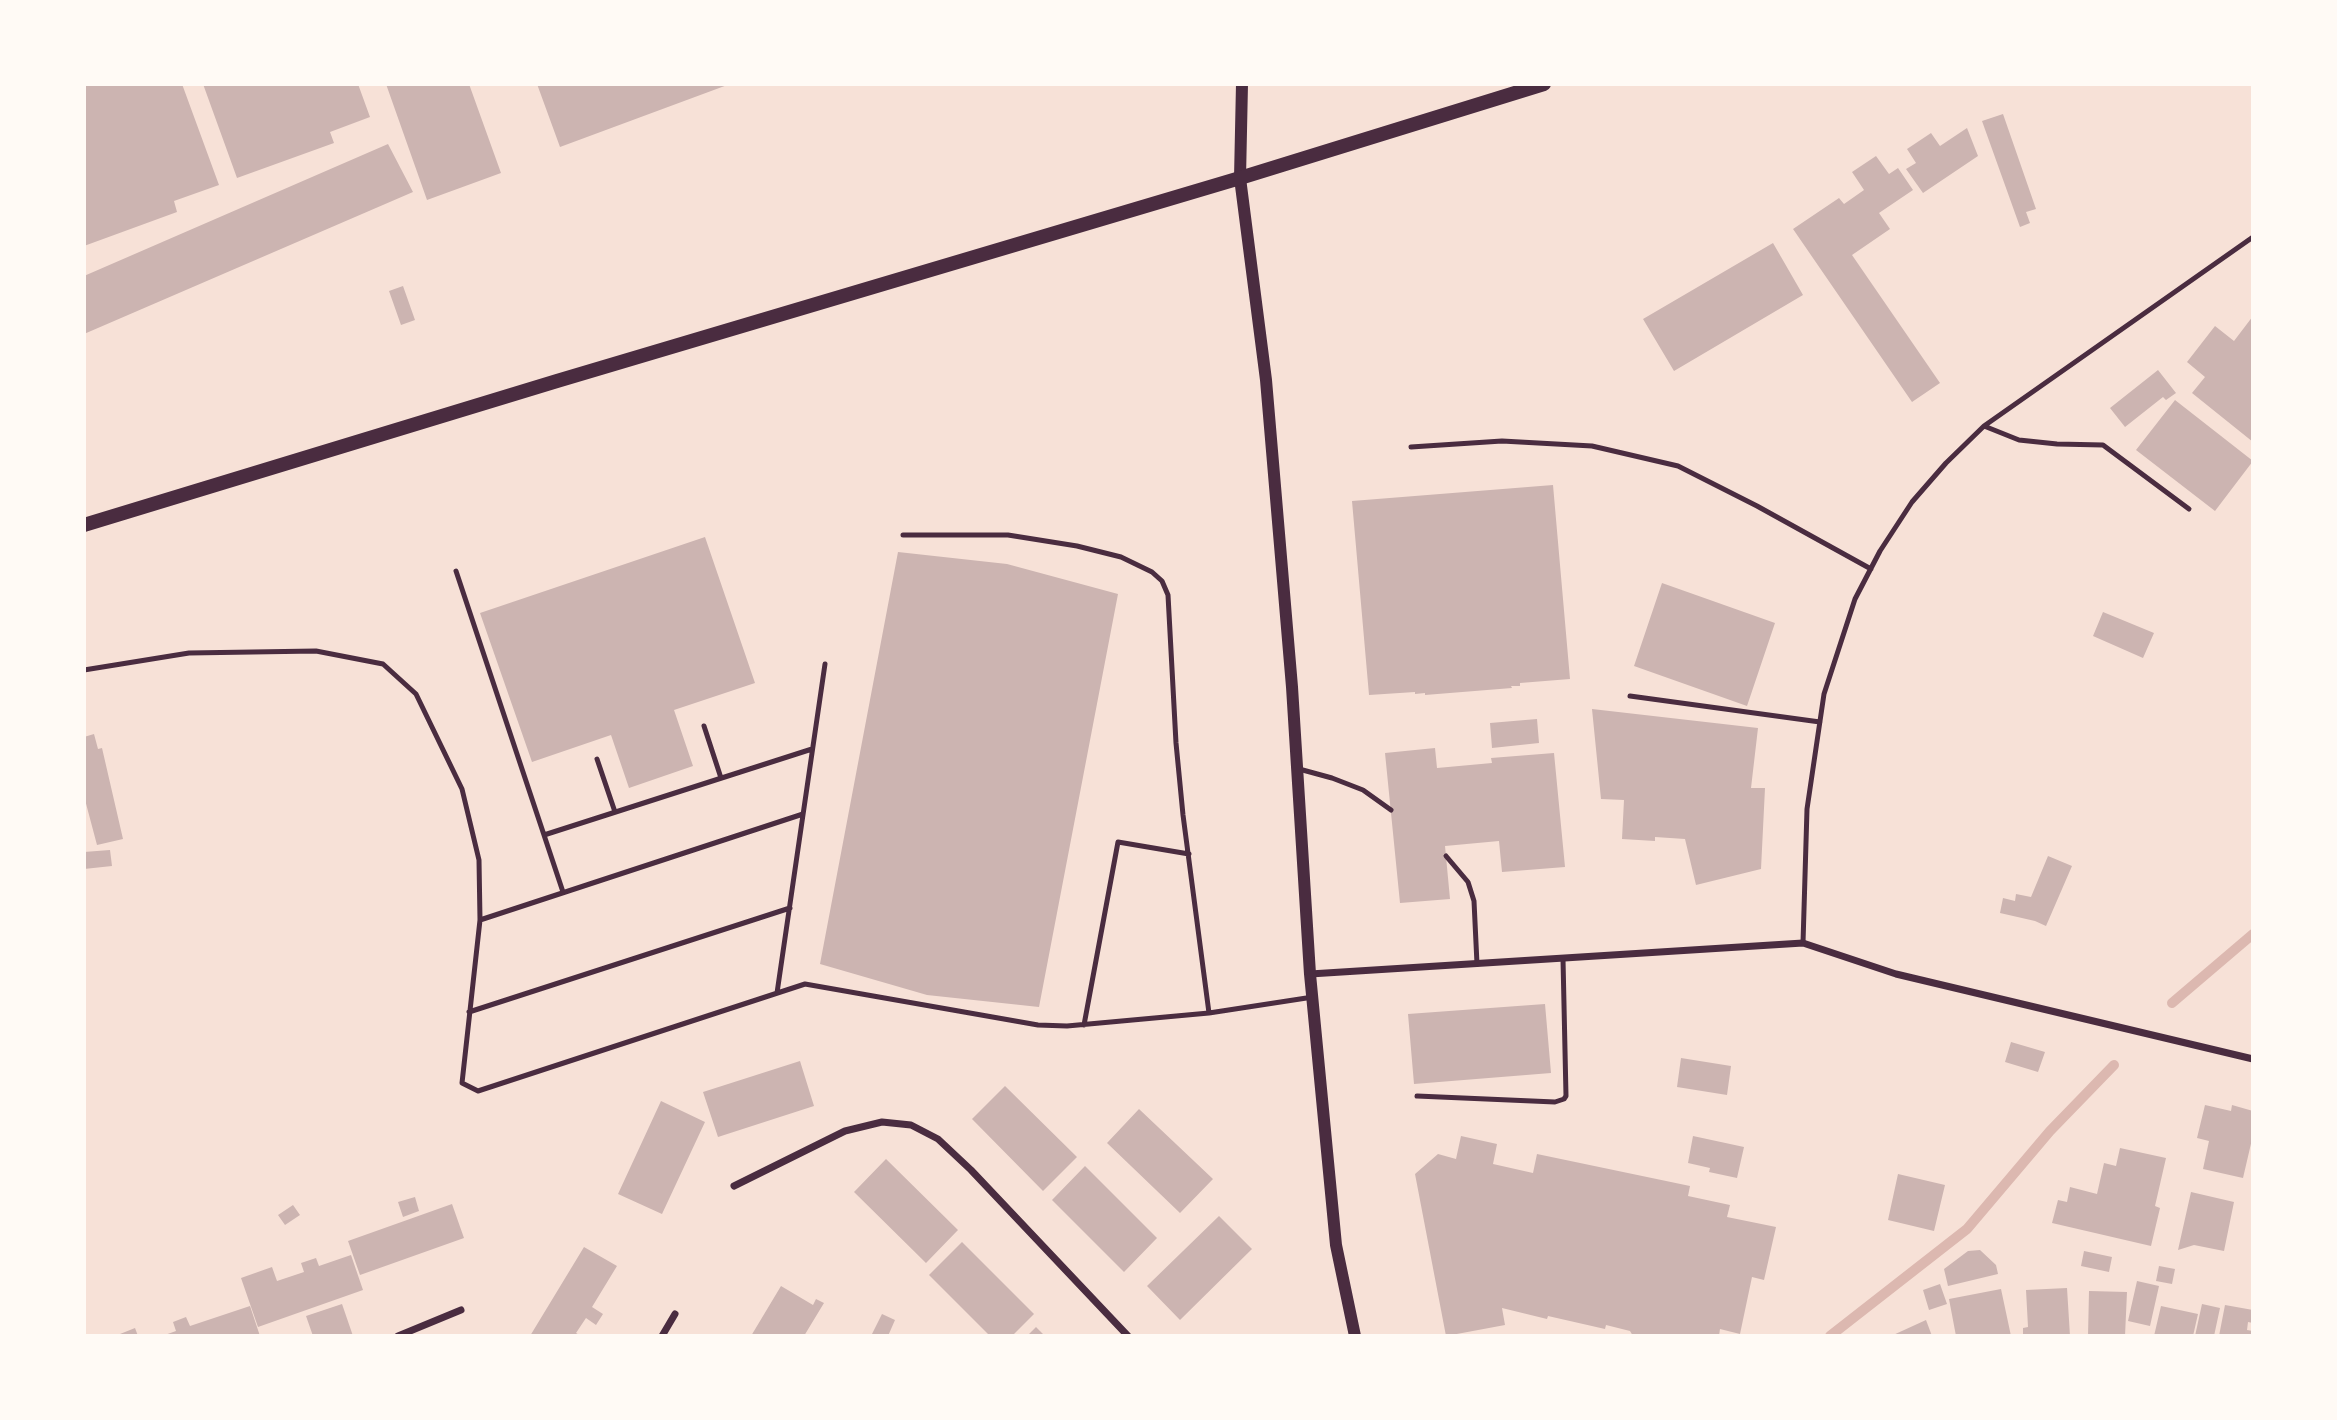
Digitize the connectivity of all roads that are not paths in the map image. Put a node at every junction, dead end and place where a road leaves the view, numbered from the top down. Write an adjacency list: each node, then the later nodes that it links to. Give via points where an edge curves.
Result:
1 (1242, 84): 3 (street)
2 (1544, 84): 3 (main road)
3 (1240, 178): 8 (main road); 19 (street, via 1266,380)
4 (2253, 237): 5 (lane)
5 (1984, 426): 7 (lane, via 2019,440 2103,445); 10 (lane, via 1912,502)
6 (1411, 447): 10 (lane, via 1502,441 1592,446 1678,466)
7 (2189, 509)
8 (84, 525)
9 (903, 535): 25 (lane, via 1009,535 1077,546 1121,557 1162,580 1168,595 1176,743)
10 (1871, 569): 15 (lane, via 1855,599 1824,694)
11 (456, 570): 24 (lane)
12 (825, 664): 17 (lane)
13 (84, 670): 29 (lane, via 189,653 316,651 383,664 416,694 461,789 479,860)
14 (1630, 696): 15 (lane)
15 (1820, 722): 30 (lane, via 1807,809)
16 (704, 726): 20 (lane)
17 (812, 749): 20 (lane); 23 (lane)
18 (597, 759): 22 (lane)
19 (1297, 768): 21 (lane, via 1363,790); 33 (street)
20 (722, 778): 22 (lane)
21 (1391, 810)
22 (615, 812): 24 (lane)
23 (803, 814): 27 (lane); 28 (lane)
24 (544, 835): 27 (lane)
25 (1189, 854): 37 (lane); 38 (lane, via 1118,842)
26 (1446, 856): 32 (lane, via 1468,882 1474,901)
27 (563, 892): 29 (lane)
28 (790, 908): 34 (lane); 36 (lane)
29 (480, 919): 36 (lane)
30 (1803, 943): 31 (street); 39 (street, via 1896,974)
31 (1563, 959): 32 (street); 40 (lane, via 1564,1099)
32 (1477, 964): 33 (street)
33 (1310, 974): 35 (street)
34 (777, 993): 36 (lane, via 478,1091 461,1083); 38 (lane, via 805,984 1038,1025)
35 (1313, 997): 37 (lane); 47 (street, via 1336,1245)
36 (469, 1012)
37 (1209, 1013): 38 (lane)
38 (1084, 1025)
39 (2253, 1059)
40 (1417, 1097)
41 (734, 1186): 46 (street, via 845,1131 882,1122 911,1125 938,1139 971,1170)
42 (461, 1310): 44 (street)
43 (675, 1314): 45 (street)
44 (398, 1336)
45 (662, 1336)
46 (1128, 1336)
47 (1355, 1336)

